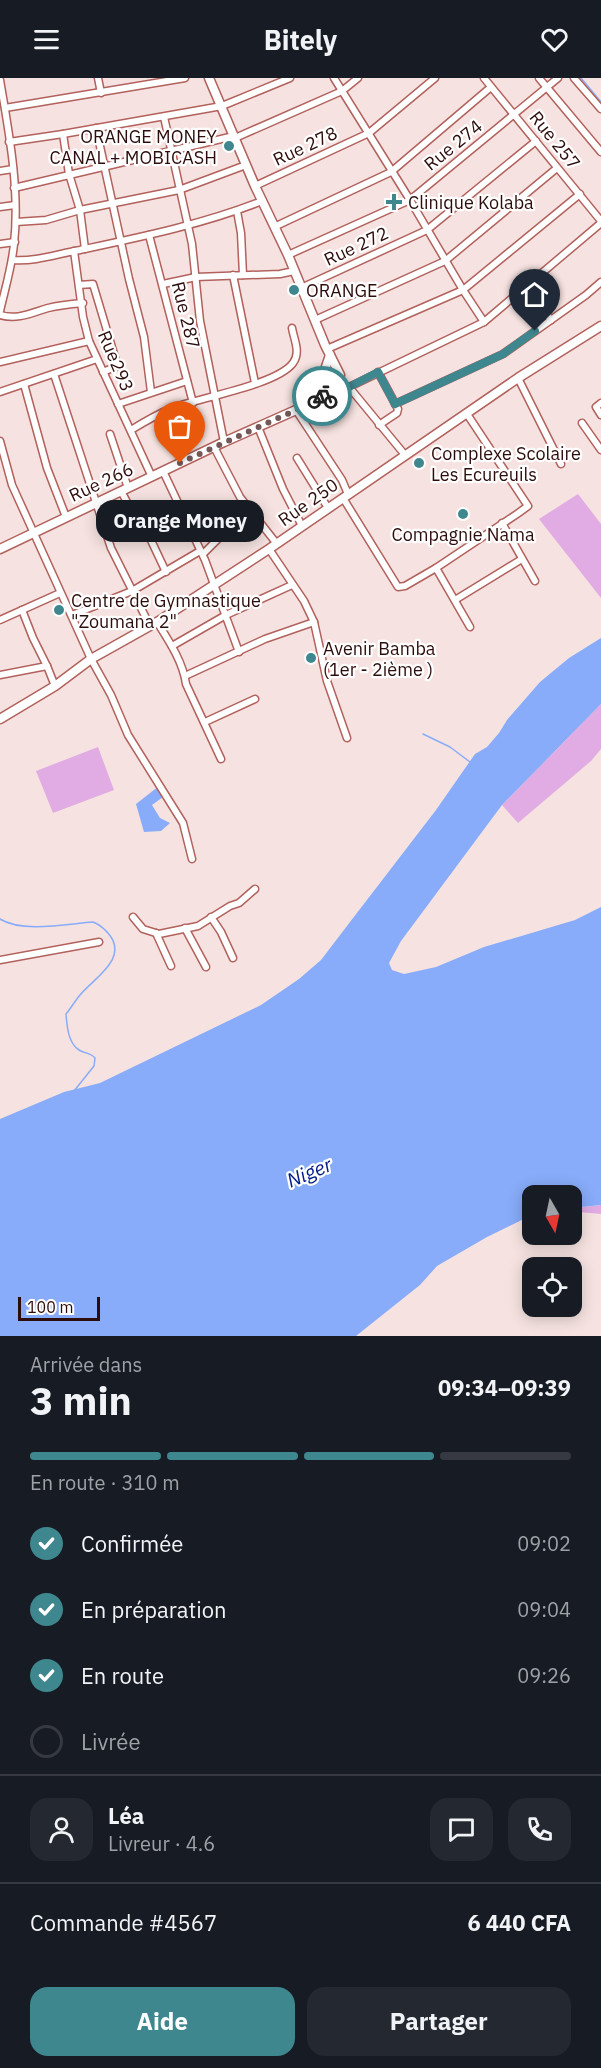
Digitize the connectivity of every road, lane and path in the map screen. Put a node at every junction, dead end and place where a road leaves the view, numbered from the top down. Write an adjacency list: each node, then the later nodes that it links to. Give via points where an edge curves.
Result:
1 (98, 78): 16 (street)
2 (185, 78): 16 (street)
3 (209, 78): 17 (main road)
4 (290, 78): 17 (street)
5 (334, 78): 15 (street)
6 (358, 78): 15 (street)
7 (435, 78): 23 (street, Rue 278)
8 (484, 78): 13 (street, Rue 257)
9 (539, 78): 14 (street)
10 (558, 78): 14 (street, Rue 274)
11 (574, 78): 19 (street)
12 (0, 85): 18 (street)
13 (491, 87): 20 (street, Rue 257); 35 (street)
14 (546, 88): 20 (street, Rue 274); 29 (street)
15 (342, 92): 23 (street); 25 (street)
16 (101, 93): 18 (street)
17 (222, 106): 21 (street); 25 (main road)
18 (5, 108): 27 (street)
19 (601, 109)
20 (514, 114): 26 (street, Rue 257); 41 (street, Rue 274)
21 (164, 117): 22 (street); 28 (street)
22 (96, 128): 24 (street); 31 (street)
23 (369, 133): 35 (street); 37 (street, Rue 278)
24 (63, 134): 27 (street); 36 (street)
25 (235, 137): 28 (street); 30 (main road)
26 (536, 141): 32 (street, Rue 257); 52 (street, Rue 272)
27 (9, 142): 33 (street)
28 (171, 152): 31 (street); 39 (street)
29 (601, 152)
30 (246, 165): 37 (main road); 39 (street)
31 (104, 167): 36 (street); 43 (street)
32 (557, 168): 40 (street, Rue 257); 61 (street)
33 (13, 169): 34 (street); 38 (street)
34 (0, 171)
35 (391, 172): 41 (street); 51 (street)
36 (69, 174): 38 (street); 46 (street)
37 (255, 186): 42 (main road)
38 (14, 188): 44 (street)
39 (179, 190): 43 (street); 50 (street)
40 (580, 194): 49 (street, Rue 257); 72 (street)
41 (410, 200): 52 (street); 59 (street, Rue 274)
42 (262, 201): 47 (street); 51 (main road)
43 (113, 204): 46 (street); 54 (street)
44 (15, 205): 45 (street); 48 (street)
45 (0, 207)
46 (80, 210): 48 (street, via 46,220); 57 (street)
47 (237, 211): 50 (street); 64 (street)
48 (16, 222): 55 (street)
49 (601, 222): 70 (street)
50 (188, 224): 53 (street); 65 (street)
51 (274, 227): 59 (main road)
52 (427, 230): 61 (street); 71 (street, Rue 272)
53 (148, 235): 54 (street); 68 (street, Rue 287)
54 (121, 241): 57 (street); 94 (street, via 144,337)
55 (15, 242): 56 (street); 60 (street)
56 (0, 244)
57 (85, 249): 58 (street)
58 (74, 251): 60 (street); 69 (street, Rue293)
59 (288, 255): 62 (main road)
60 (12, 260): 66 (street)
61 (445, 261): 72 (street); 75 (street)
62 (294, 271): 64 (street); 71 (main road)
63 (233, 275): 64 (street); 65 (street); 90 (street)
64 (243, 275)
65 (196, 277): 68 (street); 95 (street)
66 (4, 280): 74 (street)
67 (601, 282): 76 (street)
68 (163, 284): 88 (street, Rue 287)
69 (79, 285): 73 (street, Rue293); 84 (street, via 93,284 117,364)
70 (527, 287): 76 (street); 77 (street)
71 (301, 288): 75 (main road)
72 (463, 290): 77 (street); 81 (street)
73 (83, 303): 74 (street, via 10,318); 80 (street, Rue293)
74 (0, 313)
75 (315, 320): 81 (main road)
76 (551, 320): 100 (street, via 503,354)
77 (484, 322): 85 (street)
78 (601, 326): 87 (main road, Rue 250)
79 (292, 328): 90 (street, via 297,353 293,363 283,373)
80 (89, 341): 82 (street, Rue293); 83 (street)
81 (328, 352): 89 (main road, via 340,375); 96 (main road)
82 (97, 359): 84 (street, Rue293); 86 (street)
83 (0, 362)
84 (103, 372): 99 (street, Rue293)
85 (378, 372): 92 (street); 100 (street)
86 (54, 374): 91 (street); 120 (street)
87 (518, 378): 102 (main road, Rue 250); 115 (street)
88 (188, 381): 94 (street); 98 (street, Rue 287)
89 (338, 382): 92 (street); 96 (main road, Rue 266)
90 (255, 383): 95 (street)
91 (24, 384): 93 (street); 123 (street, via 47,468)
92 (349, 387): 105 (street)
93 (0, 392)
94 (150, 392): 99 (street)
95 (214, 398): 98 (street); 110 (street)
96 (312, 402): 101 (main road, Rue 266)
97 (601, 402): 103 (street, via 596,407)
98 (193, 403): 107 (street)
99 (118, 404): 107 (street, Rue293)
100 (395, 404): 105 (street, via 397,413)
101 (296, 410): 106 (main road, Rue 266); 119 (street, via 342,480)
102 (467, 414): 113 (main road, Rue 250); 124 (street, via 528,506)
103 (601, 415)
104 (582, 423): 112 (street)
105 (379, 425): 113 (street)
106 (258, 427): 110 (main road, Rue 266); 125 (street)
107 (130, 430): 117 (street, Rue293)
108 (110, 434): 118 (street)
109 (0, 441): 126 (street, via 12,485)
110 (224, 442): 111 (main road, Rue 266)
111 (214, 447): 116 (main road, Rue 266); 121 (street)
112 (601, 450)
113 (405, 455): 119 (main road, Rue 250)
114 (297, 458): 122 (street)
115 (561, 464)
116 (163, 471): 117 (main road, Rue 266); 129 (street)
117 (152, 477): 118 (main road, Rue 266)
118 (125, 490): 120 (main road, Rue 266); 132 (street)
119 (346, 496): 122 (main road, Rue 250); 131 (street, via 399,587)
120 (97, 503): 123 (main road, Rue 266); 136 (street, via 111,548)
121 (249, 508): 127 (street); 129 (street, via 220,528 218,539)
122 (328, 508): 125 (main road, Rue 250)
123 (66, 517): 126 (main road, Rue 266)
124 (502, 523): 130 (street); 131 (street)
125 (302, 526): 127 (main road, Rue 250)
126 (34, 532): 128 (main road, Rue 266); 137 (street)
127 (273, 547): 134 (main road, Rue 250); 135 (street)
128 (0, 549)
129 (201, 553): 132 (street); 134 (street)
130 (522, 559): 133 (street); 138 (street)
131 (436, 568): 138 (street)
132 (166, 572): 136 (street)
133 (535, 581)
134 (215, 584): 141 (street); 144 (main road, Rue 250)
135 (292, 585): 141 (street); 143 (street)
136 (132, 591): 140 (street); 144 (street)
137 (60, 592): 139 (street); 140 (street)
138 (454, 600): 145 (street)
139 (22, 610): 142 (street); 149 (street)
140 (72, 615): 148 (street)
141 (226, 615): 146 (street); 147 (street)
142 (0, 620)
143 (315, 622): 147 (street); 156 (street, via 327,681)
144 (154, 624): 146 (street); 148 (main road, Rue 250)
145 (470, 627)
146 (172, 646): 151 (street)
147 (238, 652): 151 (street)
148 (91, 659): 152 (main road, Rue 250); 158 (street, via 128,735 183,823)
149 (47, 666): 150 (street); 152 (street)
150 (0, 675)
151 (185, 676): 155 (street)
152 (55, 686): 154 (main road, Rue 250)
153 (255, 699): 155 (street)
154 (0, 719)
155 (205, 722): 157 (street)
156 (347, 738)
157 (221, 759)
158 (192, 859)
159 (255, 889): 161 (street, via 239,903)
160 (133, 917): 163 (street, via 143,929)
161 (211, 917): 162 (street, via 203,924); 165 (street)
162 (185, 928): 163 (street); 168 (street)
163 (156, 933): 167 (street)
164 (99, 942): 166 (street)
165 (233, 958)
166 (0, 960)
167 (171, 966)
168 (206, 968)

